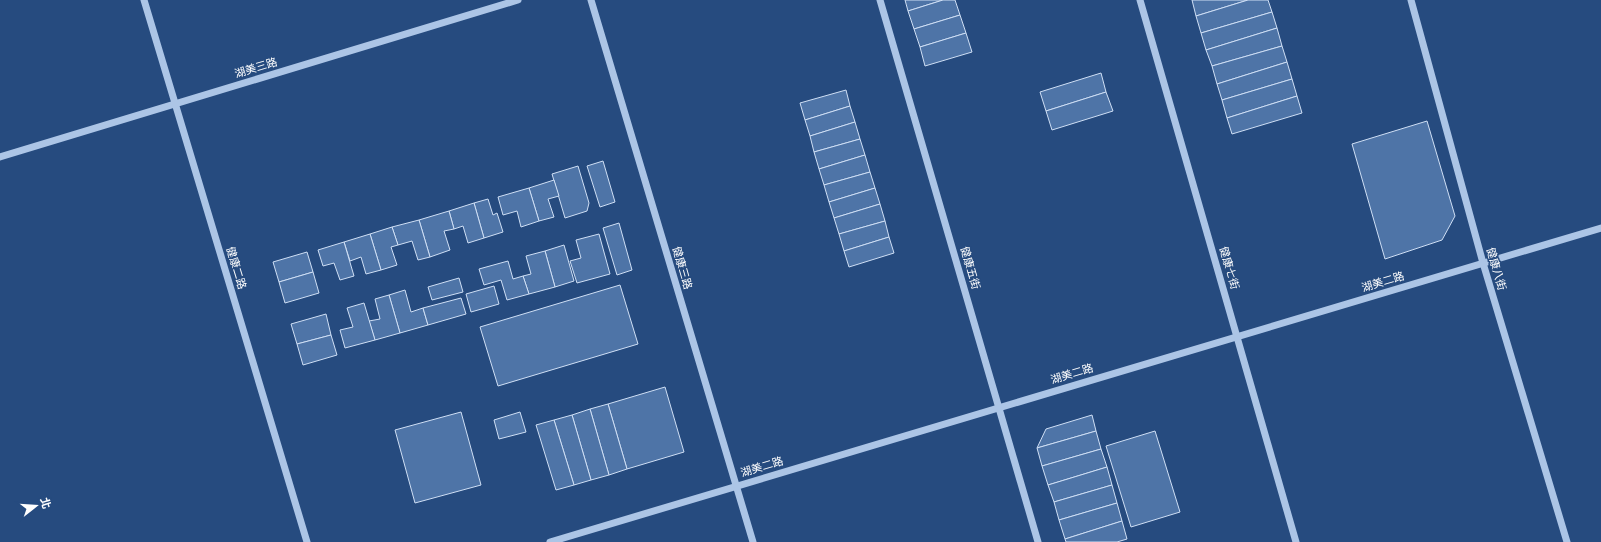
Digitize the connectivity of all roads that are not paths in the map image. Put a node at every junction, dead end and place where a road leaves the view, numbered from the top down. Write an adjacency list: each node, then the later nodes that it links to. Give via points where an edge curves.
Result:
1 (144, 0): 7 (street, 健康二路)
2 (518, 0): 7 (street, 湖美三路)
3 (591, 0): 13 (street, 健康三路)
4 (880, 0): 12 (street, 健康五街)
5 (1140, 0): 11 (street, 健康七街)
6 (1411, 0): 10 (street, 健康八街)
7 (175, 104): 8 (street, 湖美三路); 14 (street, 健康二路)
8 (0, 157)
9 (1601, 228): 10 (street, 湖美二路)
10 (1482, 263): 11 (street, 湖美二路); 19 (street, 健康八街)
11 (1238, 337): 12 (street, 湖美二路); 18 (street, 健康七街)
12 (999, 408): 13 (street, 湖美二路); 17 (street, 健康五街)
13 (735, 487): 15 (street, 湖美二路); 16 (street, 健康三路)
14 (306, 542)
15 (550, 542)
16 (752, 542)
17 (1038, 542)
18 (1296, 542)
19 (1567, 542)

